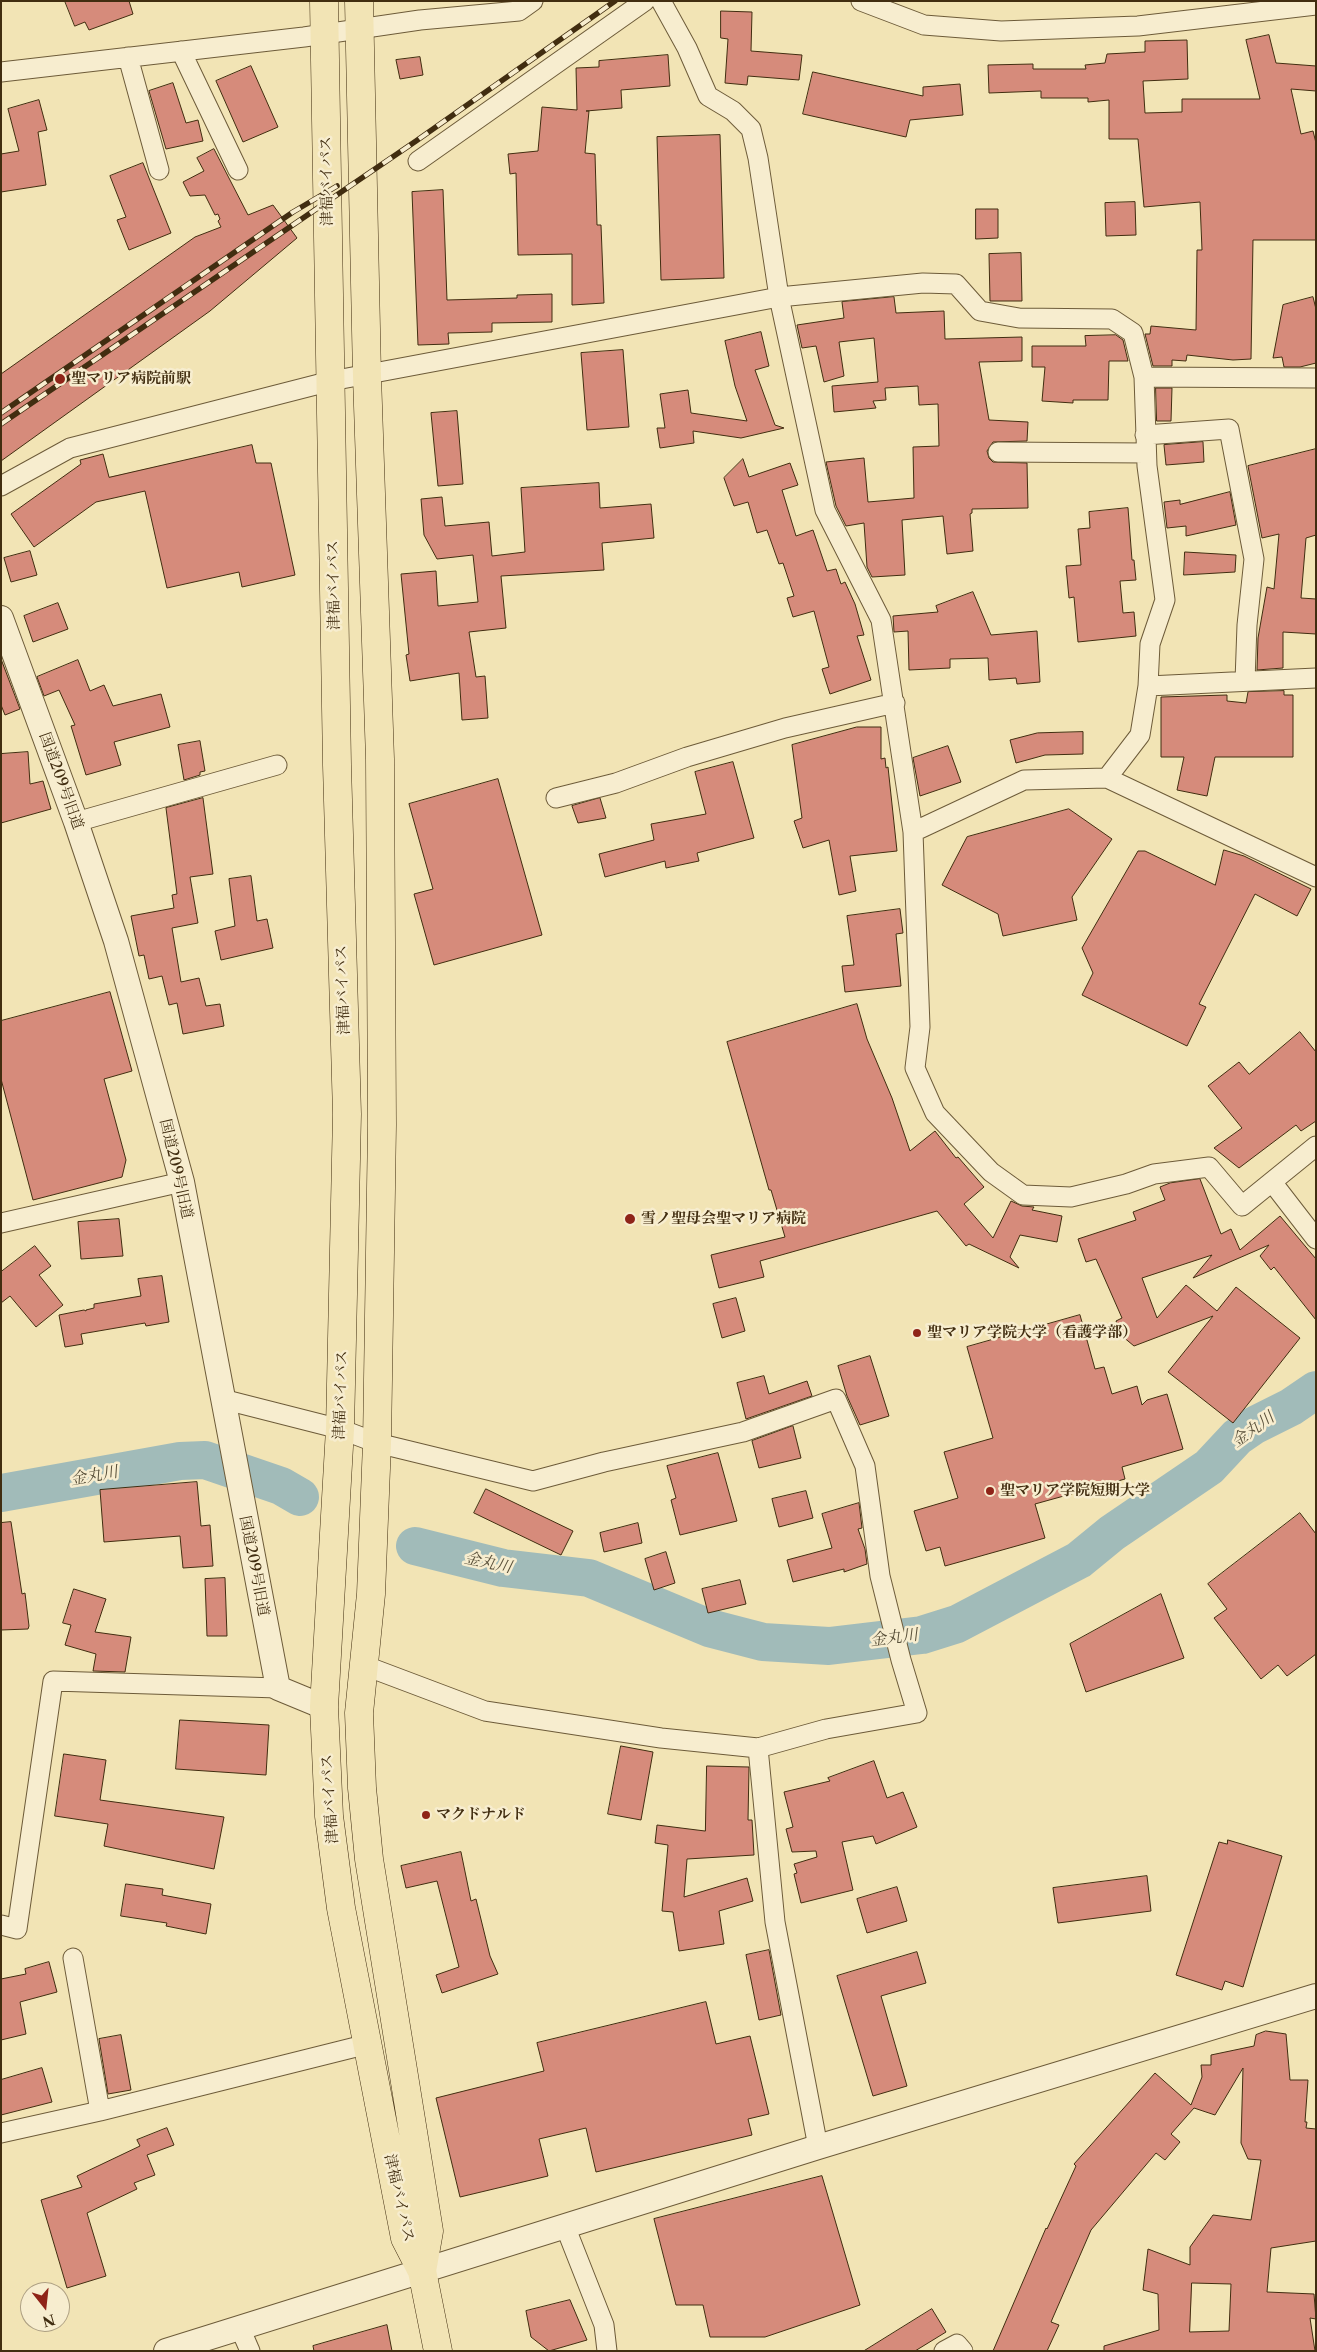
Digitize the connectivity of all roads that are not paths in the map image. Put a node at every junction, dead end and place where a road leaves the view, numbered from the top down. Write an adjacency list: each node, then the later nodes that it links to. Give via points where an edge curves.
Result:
1 (324, 1): 9 (highway, 津福バイパス)
2 (359, 1): 8 (highway, 津福バイパス)
3 (533, 1): 8 (street, via 519,11)
4 (645, 1): 13 (street)
5 (661, 1): 16 (street, via 708,96 733,111 751,129)
6 (861, 1): 7 (street, via 924,26 1001,32 1138,26)
7 (1316, 5)
8 (360, 28): 9 (street); 17 (highway, 津福バイパス)
9 (324, 33): 10 (street); 20 (highway, 津福バイパス)
10 (181, 51): 11 (street); 15 (street)
11 (128, 57): 12 (street); 14 (street)
12 (1, 72)
13 (418, 161)
14 (159, 170)
15 (238, 170)
16 (779, 297): 17 (street); 18 (street, via 923,282 956,284 980,311 1019,318 1112,319 1133,333); 28 (street, via 825,510 881,620)
17 (367, 376): 20 (street); 42 (highway, 津福バイパス, via 380,779 382,1125)
18 (1144, 377): 19 (street); 21 (street)
19 (1316, 378)
20 (331, 382): 23 (street, via 70,448); 41 (highway, 津福バイパス, via 347,1114)
21 (1146, 444): 22 (street); 26 (street, via 1229,430 1254,558 1247,625); 27 (street, via 1165,600 1150,644)
22 (998, 452)
23 (1, 486)
24 (1, 618): 32 (street, 国道209号旧道)
25 (1316, 678): 26 (street)
26 (1246, 681): 27 (street)
27 (1148, 686): 30 (street, via 1140,735)
28 (895, 703): 31 (street, via 785,728 687,757 616,784); 33 (street)
29 (277, 765): 32 (street)
30 (1107, 778): 33 (street, via 1024,780); 34 (street)
31 (556, 798)
32 (76, 822): 36 (street, 国道209号旧道, via 116,941)
33 (913, 832): 37 (street, via 920,1027 916,1068 935,1113 991,1172 1023,1195 1071,1197 1154,1174 1209,1167 1242,1206)
34 (1316, 877)
35 (1316, 1146): 37 (street)
36 (182, 1182): 38 (street); 40 (street, 国道209号旧道)
37 (1272, 1182): 39 (street)
38 (1, 1223)
39 (1316, 1239)
40 (222, 1399): 41 (street); 44 (street, 国道209号旧道)
41 (340, 1429): 42 (street); 45 (highway, 津福バイパス)
42 (377, 1443): 43 (highway, 津福バイパス, via 371,1594); 46 (street, via 532,1481 744,1432 836,1399 865,1466 880,1576 918,1713 826,1729)
43 (363, 1665): 46 (street, via 485,1711 661,1738); 55 (highway, 津福バイパス, via 359,1713 368,1850 429,2231)
44 (278, 1688): 45 (street); 47 (street, via 53,1681 17,1929)
45 (324, 1707): 50 (highway, 津福バイパス, via 329,1816 341,1908)
46 (758, 1748): 53 (street, via 775,1922)
47 (1, 1925)
48 (73, 1958): 51 (street)
49 (1316, 1996): 53 (street)
50 (368, 2044): 51 (street); 55 (highway, 津福バイパス, via 405,2238)
51 (100, 2112): 52 (street)
52 (1, 2133)
53 (818, 2147): 54 (street)
54 (565, 2226): 55 (street); 60 (street, via 604,2325)
55 (422, 2271): 56 (street); 59 (highway)
56 (240, 2328): 57 (street); 58 (street)
57 (166, 2351)
58 (250, 2351)
59 (438, 2351)
60 (607, 2351)
61 (944, 2351): 62 (street, via 956,2344)
62 (963, 2351)

